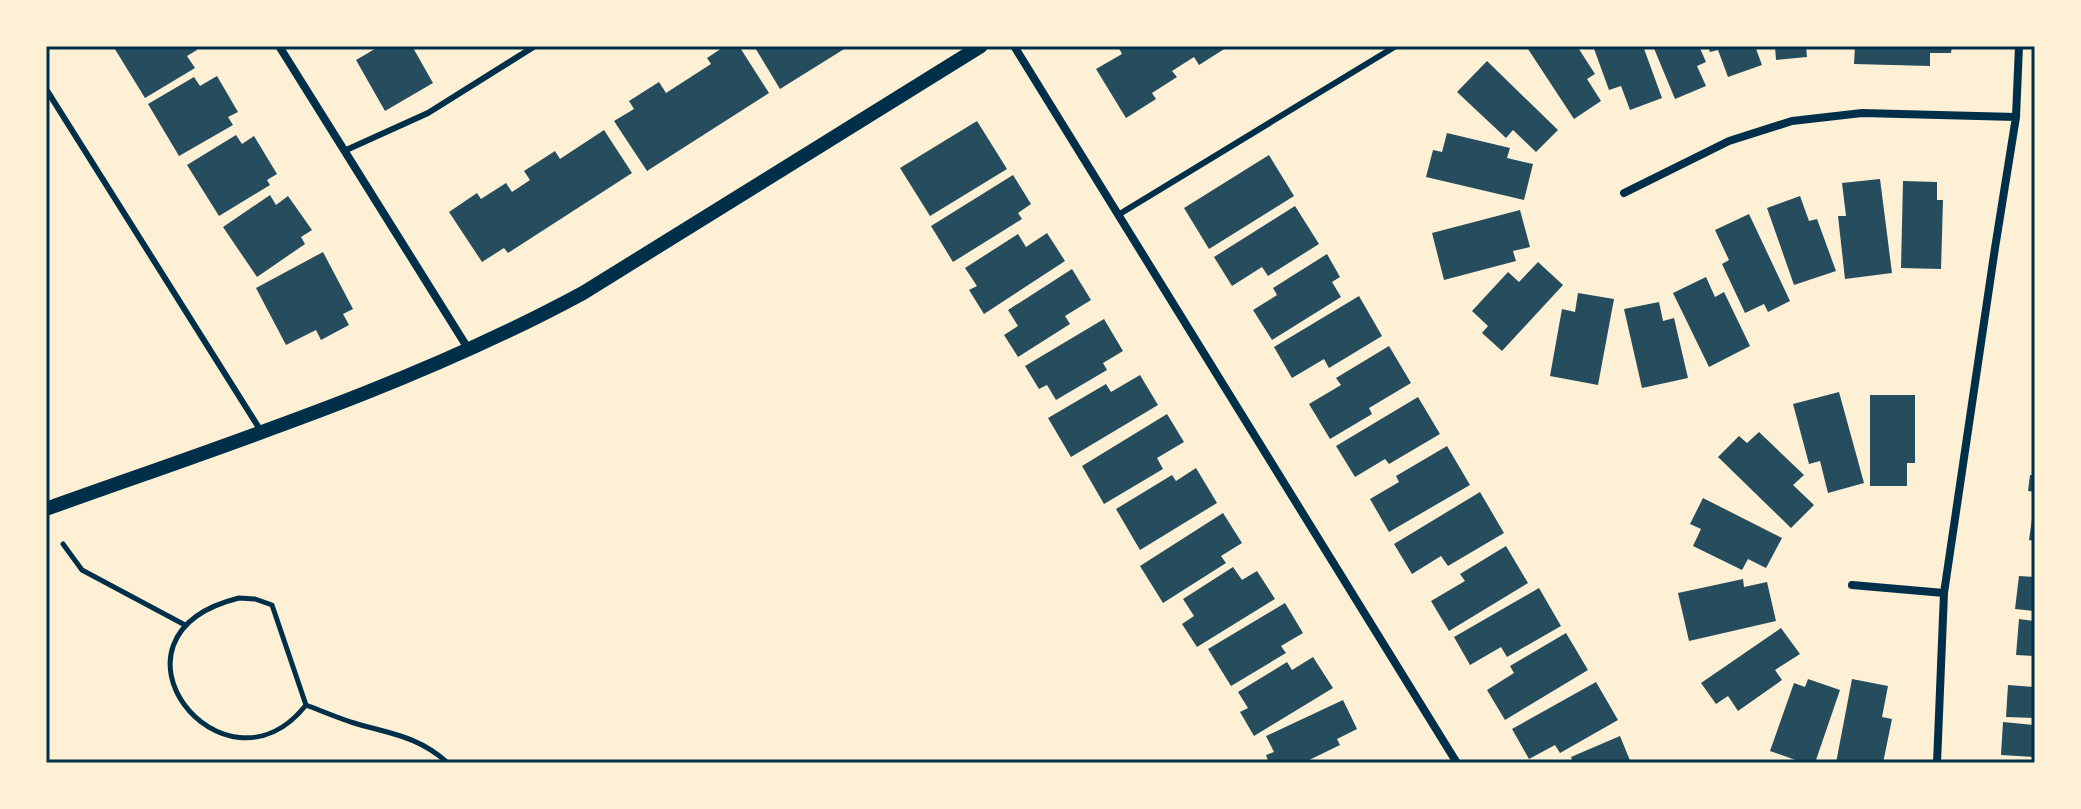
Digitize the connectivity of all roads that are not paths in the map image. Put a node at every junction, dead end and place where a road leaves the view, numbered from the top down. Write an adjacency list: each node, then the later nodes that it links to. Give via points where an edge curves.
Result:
1 (279, 46): 9 (street)
2 (535, 46): 9 (lane, via 428,113)
3 (981, 46): 12 (street, via 583,293)
4 (1014, 46): 11 (street)
5 (1396, 46): 11 (lane)
6 (2019, 46): 8 (street)
7 (46, 89): 13 (lane)
8 (2016, 117): 10 (street, via 1862,113 1792,121 1729,141); 16 (street)
9 (344, 151): 12 (street)
10 (1624, 193)
11 (1118, 215): 17 (street)
12 (469, 351): 13 (street)
13 (261, 431): 14 (street)
14 (46, 509)
15 (1852, 585): 16 (street)
16 (1944, 593): 18 (street)
17 (1457, 763)
18 (1937, 763)

